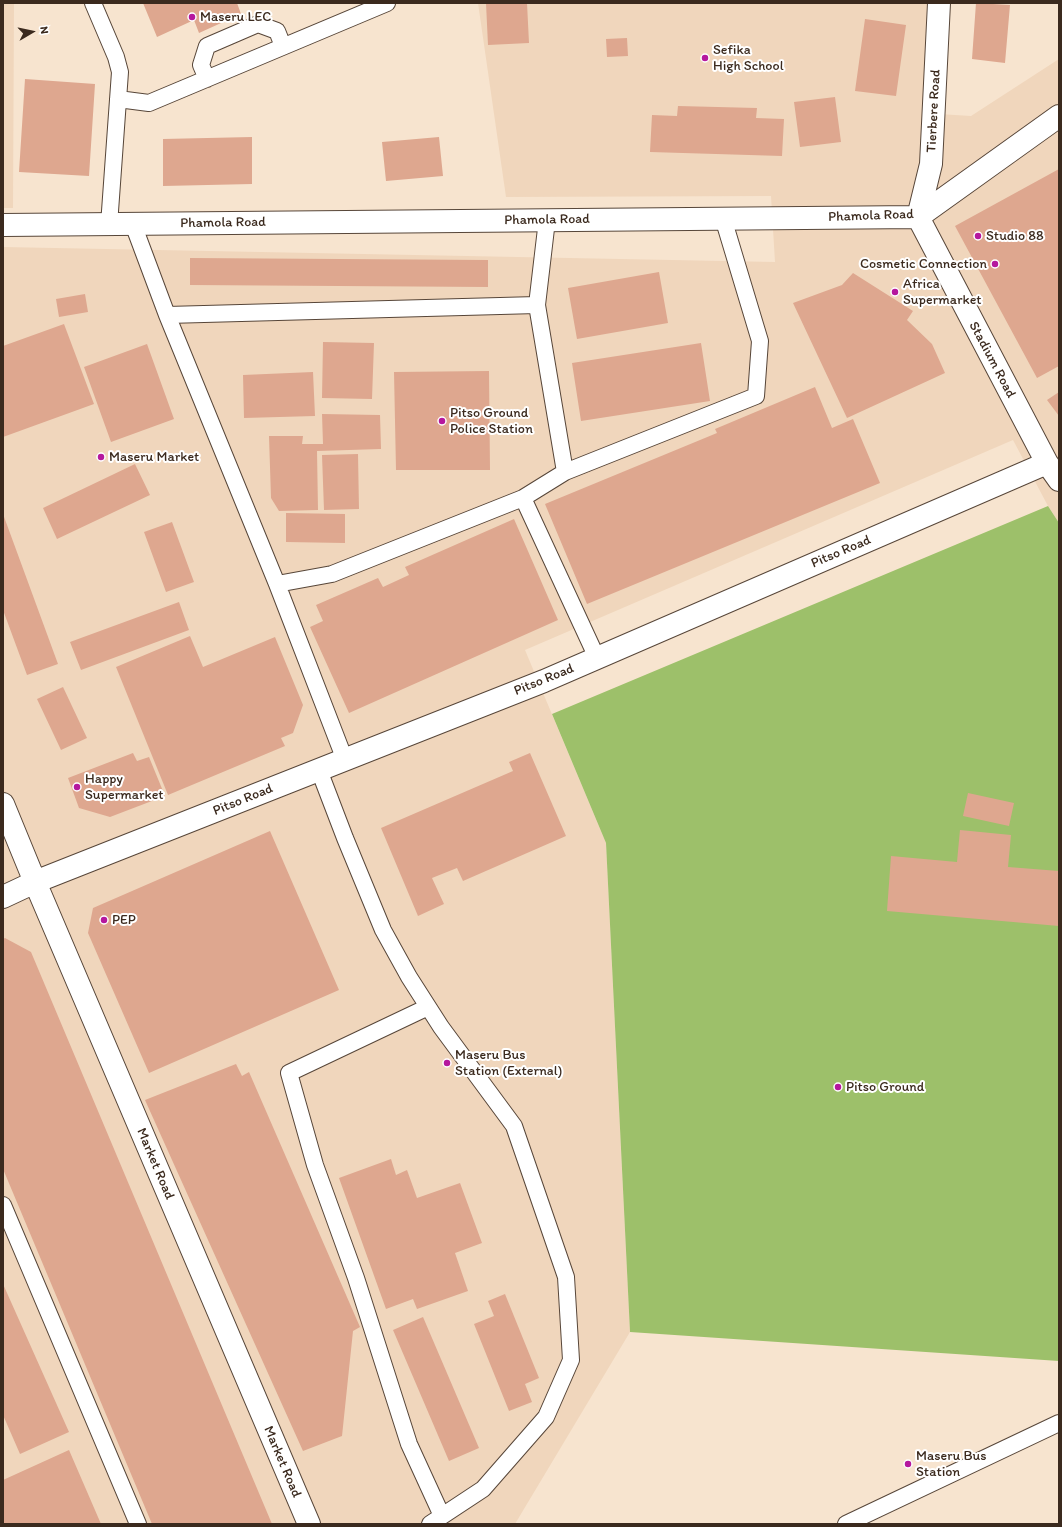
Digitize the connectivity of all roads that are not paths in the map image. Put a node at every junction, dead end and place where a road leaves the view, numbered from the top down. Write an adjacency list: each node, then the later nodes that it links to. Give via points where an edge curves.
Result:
1 (93, 3): 6 (lane, via 120,72)
2 (387, 3): 4 (lane)
3 (939, 3): 8 (street, Tierbere Road, via 931,164)
4 (283, 46): 5 (lane); 5 (lane, via 277,31 258,24 207,46 201,65)
5 (207, 79): 6 (lane, via 149,103)
6 (118, 99): 11 (lane)
7 (1059, 116): 8 (street, Phamola Road)
8 (918, 217): 9 (street, Phamola Road); 17 (street, Stadium Road)
9 (723, 218): 10 (street, Phamola Road); 16 (lane, via 760,341 756,396)
10 (547, 220): 12 (street, Phamola Road); 14 (lane)
11 (109, 224): 12 (street, Phamola Road); 13 (street, Phamola Road)
12 (133, 224): 15 (lane)
13 (3, 225)
14 (537, 305): 15 (lane); 16 (lane)
15 (167, 315): 19 (lane)
16 (565, 472): 18 (lane)
17 (1053, 472): 20 (street, Pitso Road)
18 (523, 498): 19 (lane, via 332,574); 20 (lane)
19 (277, 584): 21 (lane)
20 (597, 658): 21 (street, Pitso Road)
21 (345, 760): 22 (street, Pitso Road)
22 (319, 770): 24 (street, Pitso Road); 26 (lane, via 383,930)
23 (3, 804): 24 (street, Market Road)
24 (35, 882): 25 (street, Pitso Road); 31 (street, Market Road)
25 (3, 896)
26 (428, 1007): 29 (lane, via 514,1126 566,1277 571,1360 546,1417 483,1489); 29 (lane, via 289,1074 315,1164 356,1278)
27 (3, 1205): 30 (lane)
28 (1059, 1423): 32 (lane)
29 (436, 1520)
30 (138, 1524)
31 (308, 1524)
32 (846, 1524)

